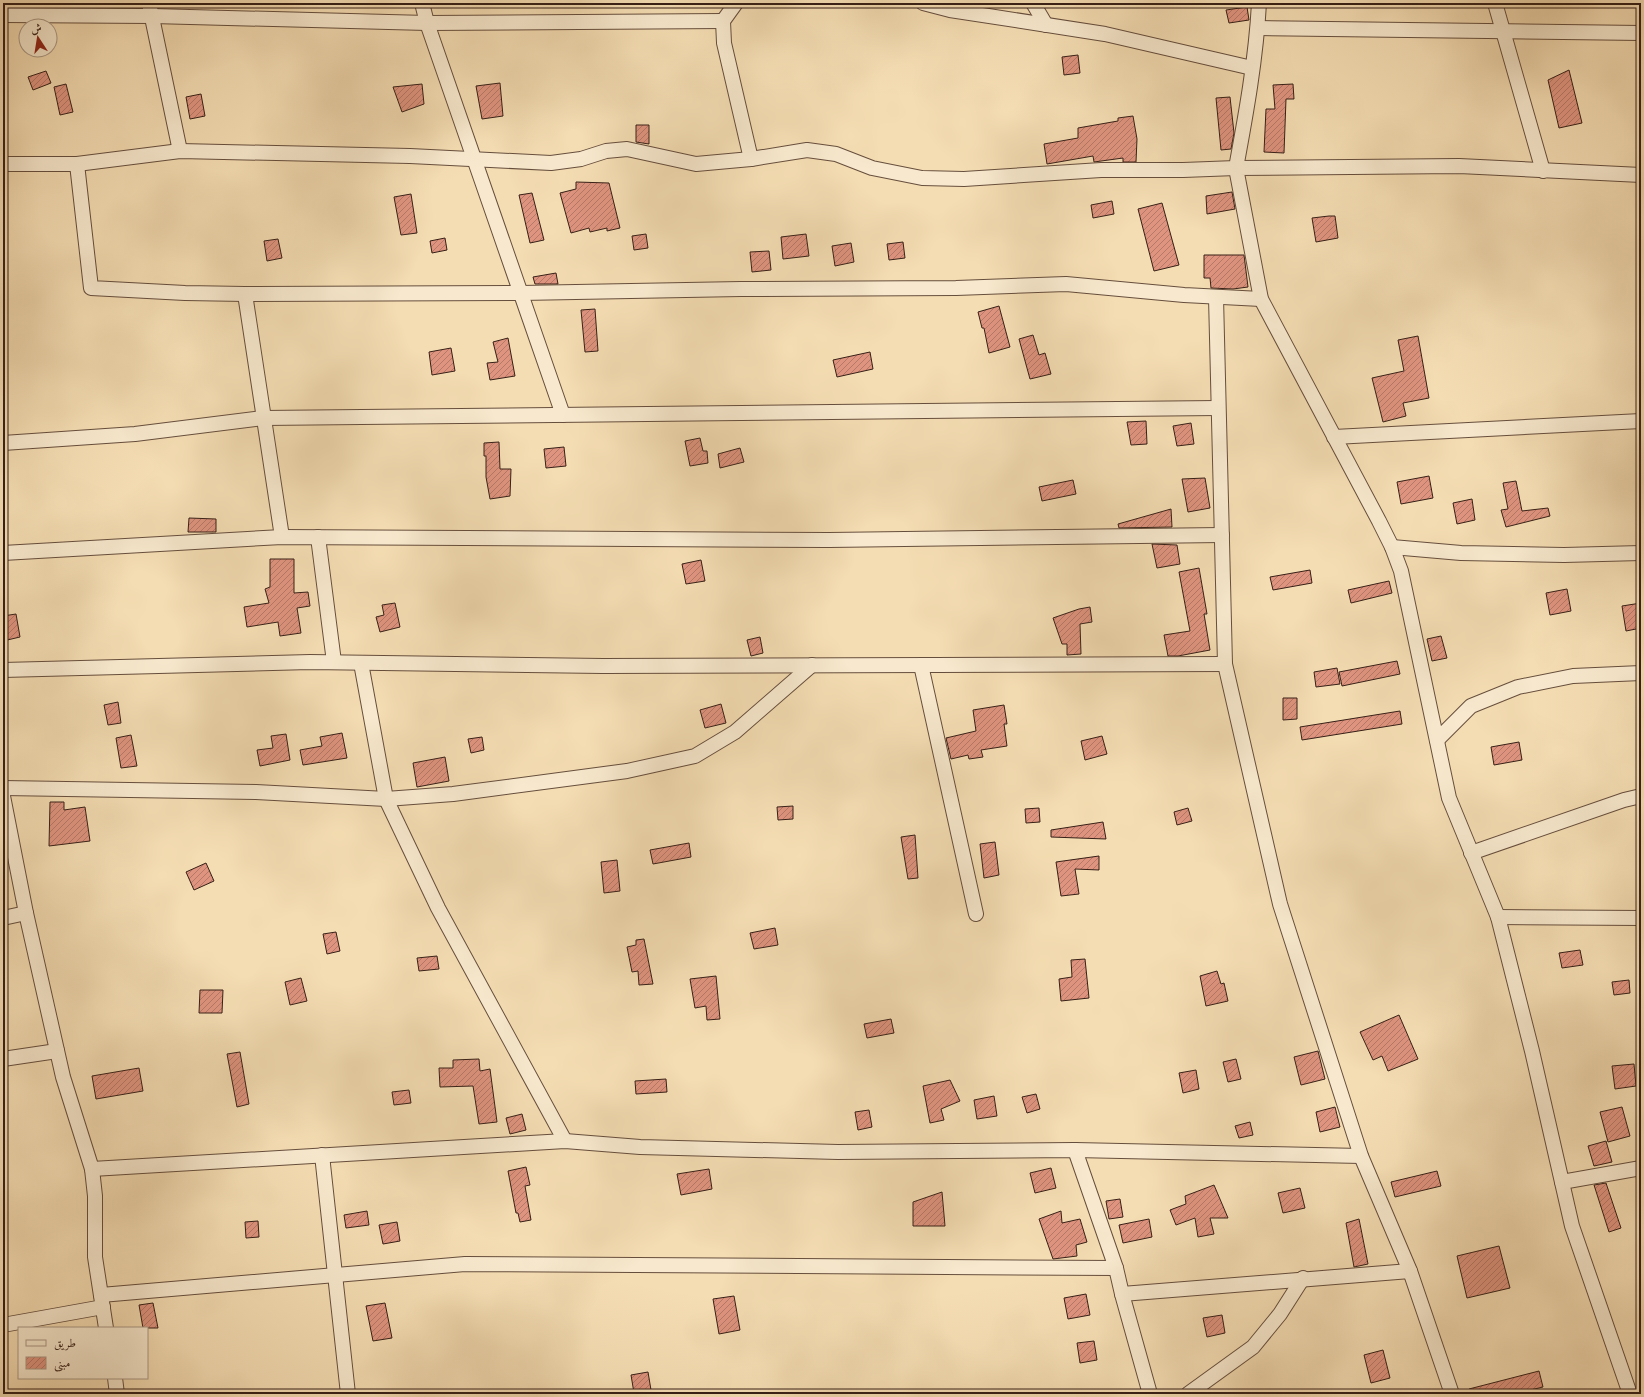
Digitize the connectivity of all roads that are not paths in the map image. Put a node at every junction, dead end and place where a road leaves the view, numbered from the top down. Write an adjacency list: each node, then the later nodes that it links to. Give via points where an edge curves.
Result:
1 (422, 3): 10 (street)
2 (736, 3): 9 (street)
3 (923, 3): 11 (street, via 950,10)
4 (1033, 3): 11 (street)
5 (1259, 3): 12 (street)
6 (1495, 3): 13 (street)
7 (150, 9): 8 (street); 10 (street); 16 (street)
8 (3, 16)
9 (723, 21): 10 (street); 17 (street, via 724,43)
10 (426, 23): 18 (street)
11 (1046, 24): 15 (street, via 1105,34)
12 (1258, 28): 13 (street); 15 (street)
13 (1502, 31): 14 (street); 22 (street)
14 (1641, 33)
15 (1252, 68): 21 (street)
16 (180, 151): 18 (street, via 410,156); 20 (street)
17 (751, 159): 18 (street, via 696,164 627,149 551,163); 21 (street, via 807,150 836,154 872,168 922,178 964,179 1101,170)
18 (474, 160): 24 (street)
19 (3, 164): 20 (street)
20 (77, 164): 25 (street, via 91,288)
21 (1236, 168): 22 (street, via 1459,166); 27 (street)
22 (1543, 170): 23 (street)
23 (1641, 175)
24 (521, 293): 25 (street); 26 (street, via 956,288 1066,284); 29 (street)
25 (245, 294): 30 (street)
26 (1216, 296): 27 (street); 28 (street)
27 (1261, 299): 32 (street)
28 (1218, 408): 29 (street); 34 (street)
29 (563, 415): 30 (street)
30 (263, 418): 33 (street, via 135,434); 35 (street)
31 (1641, 421): 32 (street)
32 (1334, 437): 37 (street)
33 (3, 443)
34 (1222, 535): 36 (street, via 829,540); 42 (street)
35 (282, 537): 36 (street); 39 (street)
36 (318, 537): 40 (street)
37 (1392, 547): 38 (street, via 1461,554 1564,555); 47 (street, via 1400,571)
38 (1641, 552)
39 (3, 553)
40 (334, 662): 41 (street); 45 (street)
41 (361, 663): 43 (street); 51 (street)
42 (1225, 664): 44 (street); 63 (street, via 1280,904)
43 (812, 665): 44 (street); 51 (street, via 736,732 695,756 619,772 453,794)
44 (921, 665): 54 (street)
45 (3, 670)
46 (1641, 673): 47 (street, via 1573,676 1518,687 1471,706)
47 (1437, 740): 52 (street, via 1449,798)
48 (3, 788): 51 (street, via 256,792)
49 (3, 796): 53 (street)
50 (1641, 796): 52 (street)
51 (386, 798): 60 (street, via 438,908)
52 (1471, 853): 55 (street)
53 (26, 913): 56 (street); 58 (street)
54 (976, 914)
55 (1498, 917): 57 (street); 66 (street)
56 (3, 918)
57 (1641, 918)
58 (57, 1051): 59 (street); 65 (street)
59 (3, 1059)
60 (565, 1141): 61 (street, via 640,1147 838,1152); 62 (street)
61 (1075, 1150): 63 (street); 67 (street)
62 (322, 1156): 65 (street); 69 (street)
63 (1361, 1156): 68 (street)
64 (1641, 1168): 66 (street)
65 (92, 1169): 72 (street, via 95,1196 95,1257)
66 (1562, 1182): 81 (street, via 1572,1226)
67 (1116, 1268): 69 (street, via 465,1264); 71 (street)
68 (1410, 1271): 70 (street); 80 (street)
69 (335, 1275): 72 (street); 77 (street)
70 (1303, 1278): 71 (street); 79 (street, via 1280,1314 1253,1347)
71 (1122, 1294): 78 (street)
72 (102, 1301): 73 (street); 74 (street)
73 (3, 1325)
74 (106, 1327)
75 (115, 1379): 76 (street)
76 (118, 1394)
77 (348, 1394)
78 (1150, 1394)
79 (1188, 1394)
80 (1452, 1394)
81 (1630, 1394)

